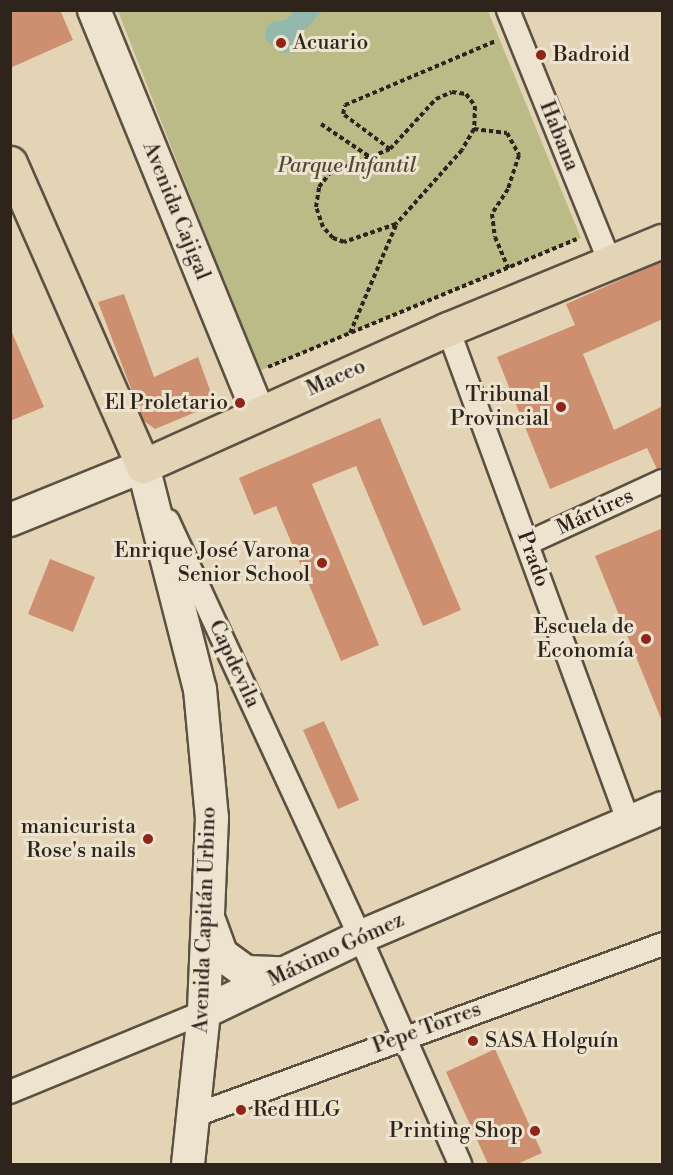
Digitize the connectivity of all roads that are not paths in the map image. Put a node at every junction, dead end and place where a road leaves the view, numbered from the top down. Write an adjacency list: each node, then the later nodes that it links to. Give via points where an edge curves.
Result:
1 (94, 10): 7 (main road, Avenida Cajigal)
2 (508, 10): 5 (street, Habana)
3 (10, 163): 8 (main road, Capdevila)
4 (663, 241): 5 (main road, Maceo)
5 (610, 262): 6 (main road, Maceo)
6 (448, 329): 7 (main road, Maceo); 11 (street, Prado)
7 (258, 412): 8 (main road, Maceo)
8 (143, 466): 10 (main road, Maceo); 14 (main road, Avenida Capitán Urbino, via 200,689 212,818); 15 (street, Capdevila)
9 (663, 481): 11 (street, Mártires)
10 (10, 520)
11 (528, 543): 13 (street, Prado)
12 (663, 808): 13 (main road, Máximo Gómez)
13 (629, 823): 15 (main road, Máximo Gómez)
14 (208, 916): 17 (main road, via 221,954 246,972); 18 (main road, Avenida Capitán Urbino)
15 (360, 937): 17 (main road, Máximo Gómez); 19 (street, Capdevila)
16 (663, 944): 19 (street, Pepe Torres)
17 (285, 973): 18 (main road, Máximo Gómez)
18 (204, 1012): 20 (street, Máximo Gómez); 21 (main road, Avenida Capitán Urbino)
19 (403, 1037): 21 (street, Pepe Torres); 23 (street, Capdevila)
20 (10, 1092)
21 (193, 1116): 22 (main road, Avenida Capitán Urbino)
22 (188, 1164)
23 (460, 1164)

